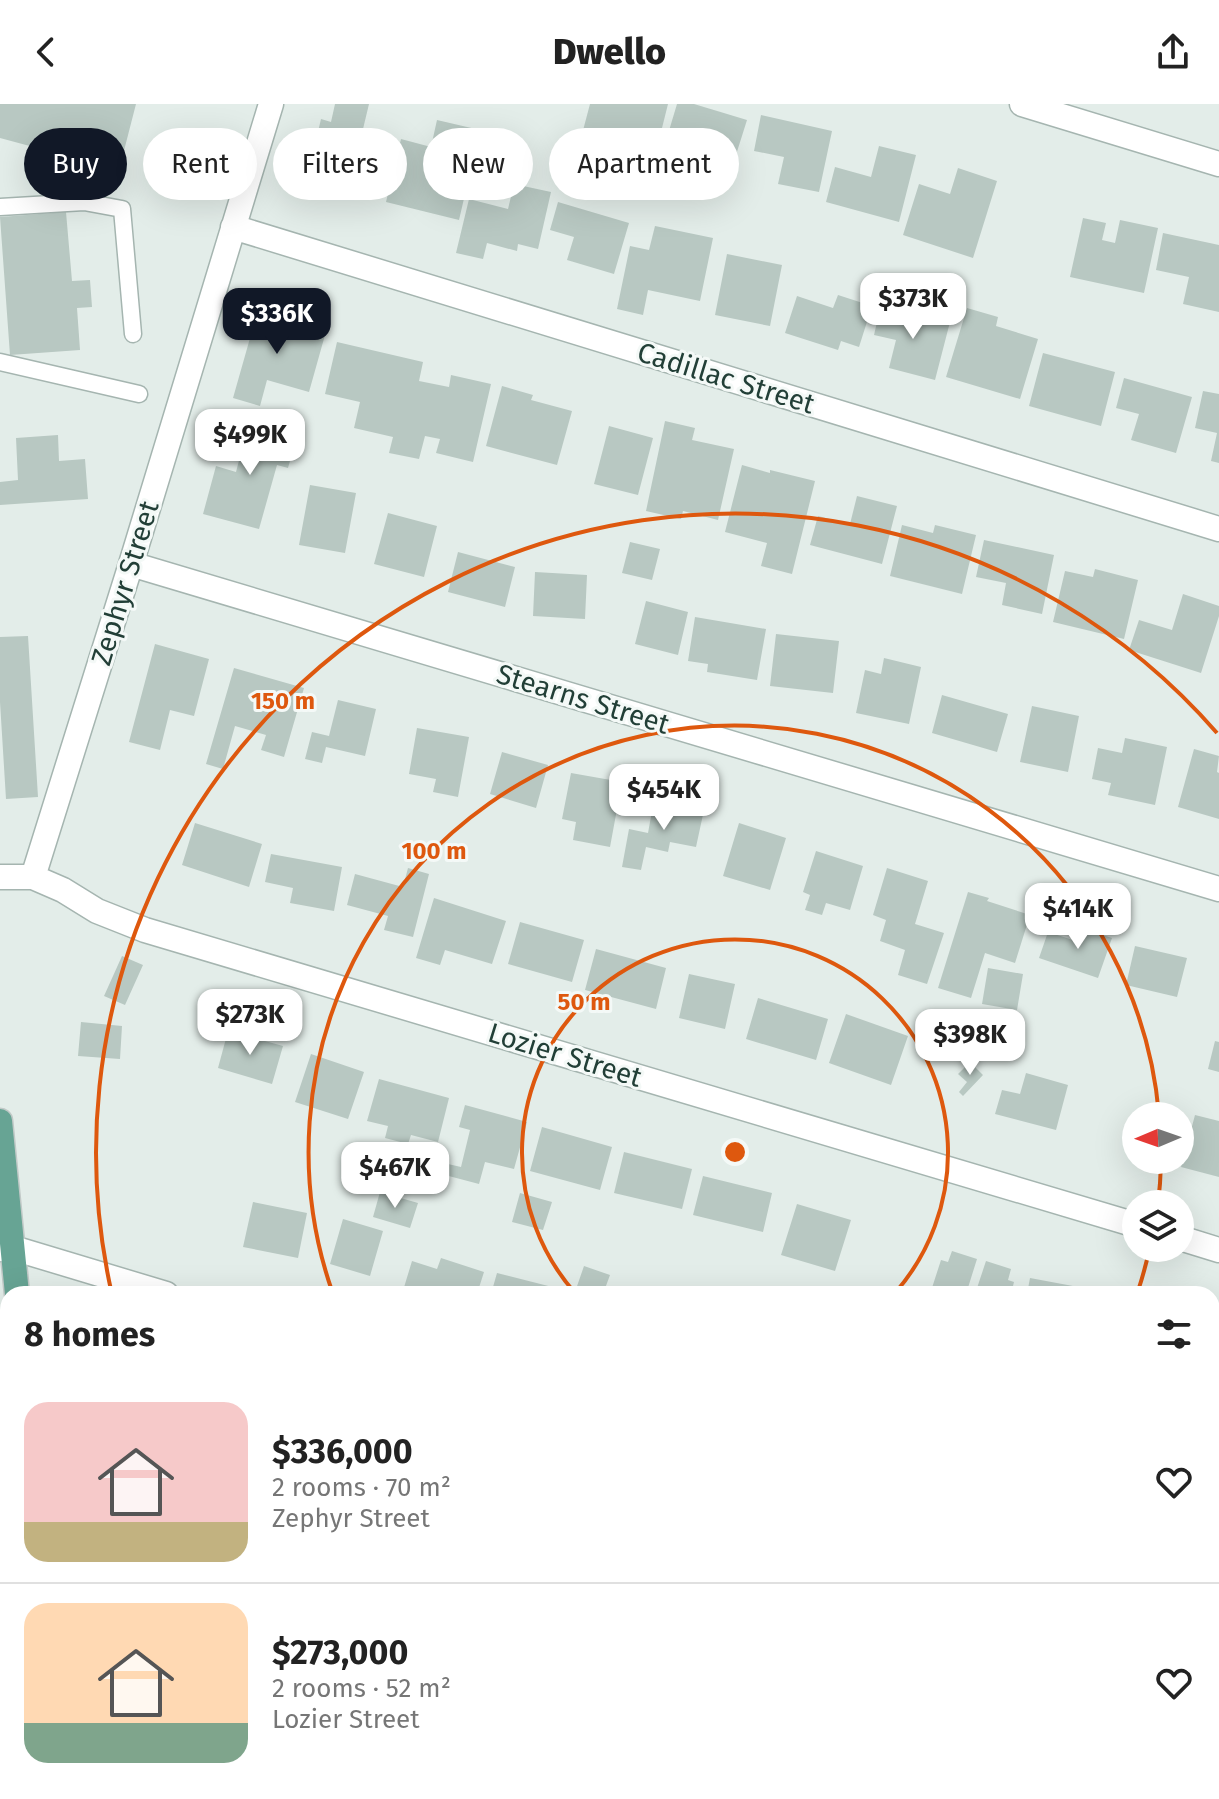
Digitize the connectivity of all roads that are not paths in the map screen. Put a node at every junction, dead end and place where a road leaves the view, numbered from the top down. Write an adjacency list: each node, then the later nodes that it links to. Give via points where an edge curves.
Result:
1 (271, 104): 5 (street, Zephyr Street)
2 (1022, 104): 3 (street)
3 (1219, 164)
4 (0, 207): 6 (lane, via 84,202 122,209)
5 (233, 227): 9 (street, Cadillac Street); 10 (street, Zephyr Street)
6 (133, 334)
7 (0, 362): 8 (lane)
8 (139, 394)
9 (1219, 529)
10 (131, 564): 12 (street, Zephyr Street); 13 (street, Stearns Street)
11 (0, 877): 12 (street, Lozier Street)
12 (33, 877): 15 (street, Lozier Street, via 145,930)
13 (1219, 889)
14 (0, 1121): 17 (main road)
15 (1122, 1221)
16 (1194, 1242): 18 (street)
17 (6, 1249): 19 (main road); 20 (street)
18 (1219, 1250)
19 (15, 1286)
20 (138, 1286)

